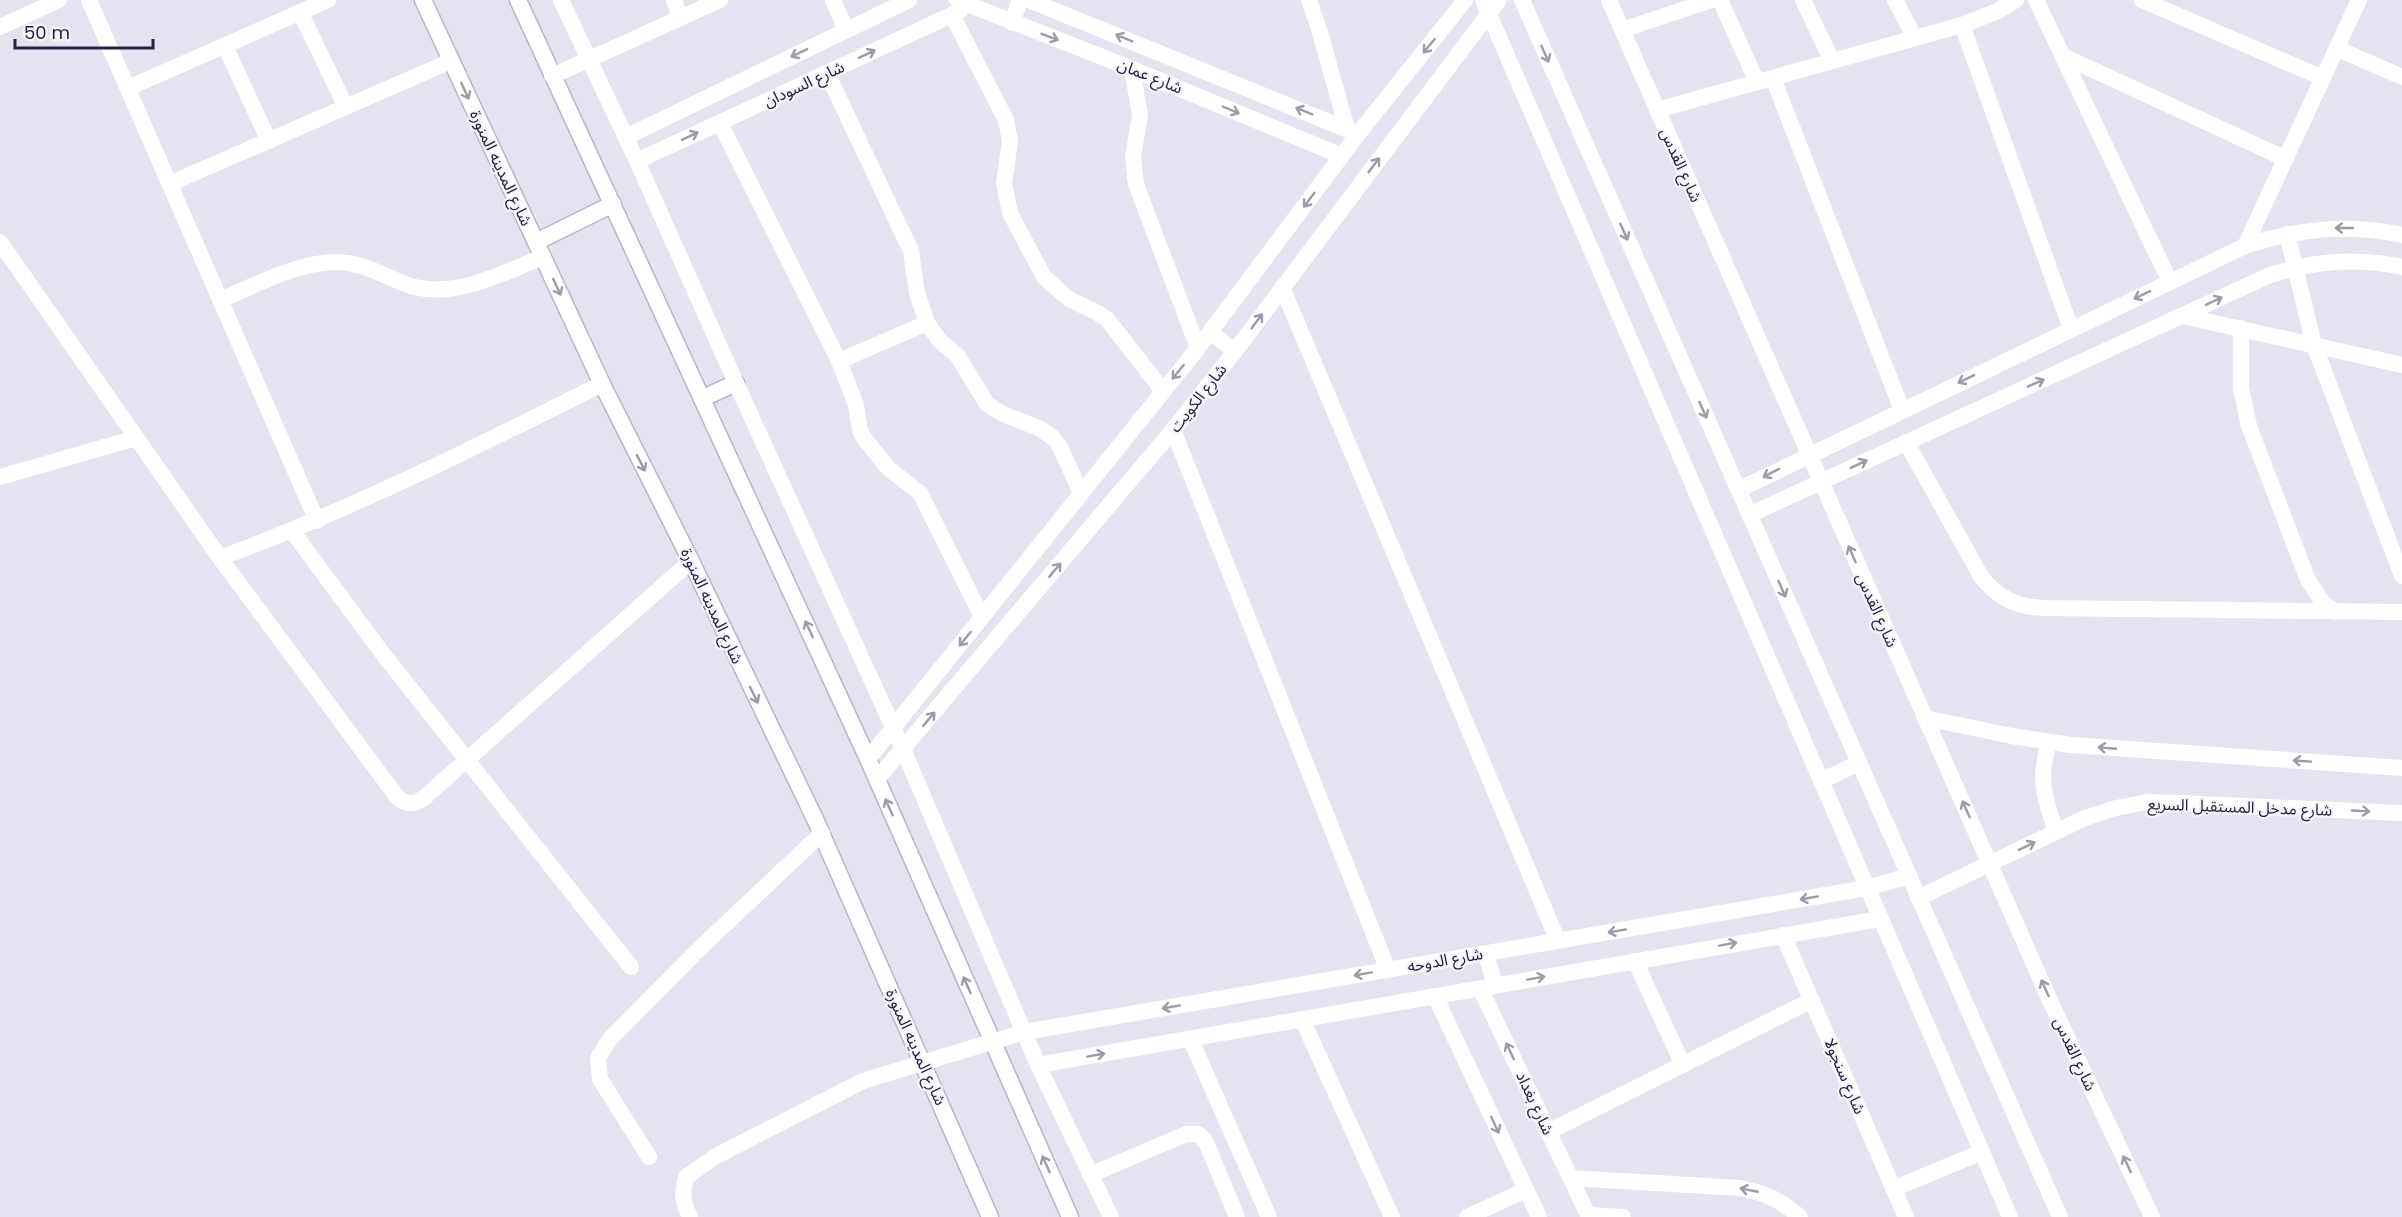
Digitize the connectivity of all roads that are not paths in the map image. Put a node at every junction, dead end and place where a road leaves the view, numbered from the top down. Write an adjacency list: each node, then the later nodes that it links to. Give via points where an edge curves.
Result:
1 (59, 0): 32 (street)
2 (89, 0): 48 (street)
3 (328, 0): 28 (street)
4 (423, 0): 40 (street, شارع المدينه المنورة)
5 (518, 0): 44 (street)
6 (561, 0): 39 (street)
7 (674, 0): 29 (street)
8 (720, 0): 29 (street)
9 (833, 0): 33 (street)
10 (909, 0): 33 (street, شارع السودان)
11 (1020, 0): 30 (street)
12 (1029, 0): 52 (street, شارع عمان, one-way to 12)
13 (1309, 0): 52 (street)
14 (1465, 0): 52 (street, شارع الكويت, one-way to 52)
15 (1522, 0): 91 (street, one-way to 91)
16 (1609, 0): 34 (street, شارع القدس)
17 (1712, 0): 34 (street)
18 (1720, 0): 47 (street)
19 (1803, 0): 41 (street)
20 (1895, 0): 35 (street)
21 (2016, 0): 26 (street)
22 (2036, 0): 38 (street)
23 (2142, 0): 46 (street)
24 (2359, 0): 37 (street)
25 (1490, 4): 68 (street, شارع الكويت, one-way to 25); 111 (street)
26 (1996, 6): 31 (street)
27 (959, 7): 30 (street, شارع عمان); 43 (street, شارع السودان, one-way to 27); 82 (street, via 1006,120 1010,141 1004,183 1010,213 1044,277 1069,299 1107,319)
28 (300, 12): 36 (street); 49 (street)
29 (680, 18): 39 (street)
30 (1012, 23): 42 (street, شارع عمان, one-way to 42)
31 (1962, 25): 35 (street); 73 (street)
32 (0, 27)
33 (846, 30): 53 (street, شارع السودان, one-way to 53)
34 (1622, 30): 50 (street, شارع القدس)
35 (1915, 38): 41 (street)
36 (225, 46): 48 (street); 54 (street)
37 (2338, 49): 45 (street); 46 (street)
38 (2062, 56): 56 (street); 67 (street)
39 (588, 60): 44 (street); 53 (street)
40 (451, 61): 49 (street); 64 (street, شارع المدينه المنورة, one-way to 64)
41 (1832, 61): 47 (street)
42 (1132, 69): 55 (street, شارع عمان, one-way to 55); 76 (street, via 1140,116 1133,157 1136,184)
43 (827, 73): 51 (street, شارع السودان); 71 (street, via 910,251 917,294)
44 (552, 76): 59 (street)
45 (2402, 77)
46 (2323, 78): 56 (street)
47 (1765, 80): 50 (street); 84 (street)
48 (128, 88): 58 (street)
49 (346, 107): 54 (street)
50 (1657, 110): 88 (street, شارع القدس)
51 (720, 123): 57 (street, شارع السودان, one-way to 51); 78 (street)
52 (1353, 131): 55 (street, شارع الكويت)
53 (626, 137): 57 (street)
54 (269, 141): 58 (street)
55 (1342, 156): 74 (street, شارع الكويت, one-way to 74)
56 (2286, 159): 63 (street)
57 (637, 161): 80 (street)
58 (169, 184): 69 (street)
59 (613, 204): 64 (street); 83 (street)
60 (2287, 234): 61 (street, one-way to 60, via 2349,227); 63 (street); 65 (street)
61 (2402, 236)
62 (0, 242): 86 (street)
63 (2245, 246): 67 (street)
64 (539, 250): 69 (street, via 469,286 449,290 429,290 361,266 335,262 309,265); 81 (street, شارع المدينه المنورة, one-way to 81)
65 (2294, 267): 66 (street, via 2357,260); 70 (street, one-way to 65, via 2270,274); 75 (street)
66 (2402, 267)
67 (2169, 282): 73 (street, one-way to 73)
68 (1282, 287): 77 (street, شارع الكويت, one-way to 68); 121 (street)
69 (220, 300): 94 (street)
70 (2183, 316): 72 (street); 87 (street, one-way to 70)
71 (927, 323): 78 (street); 92 (street, via 957,356 987,404 1053,438)
72 (2241, 328): 75 (street); 99 (street, via 2241,388 2249,426 2308,580 2323,603)
73 (2071, 329): 84 (street, one-way to 84)
74 (1210, 332): 76 (street, شارع الكويت); 77 (street)
75 (2314, 345): 79 (street); 98 (street)
76 (1198, 348): 82 (street, شارع الكويت, one-way to 82)
77 (1235, 351): 85 (street, شارع الكويت)
78 (839, 361): 101 (street, via 864,438 888,468 920,493)
79 (2402, 365)
80 (736, 383): 83 (street); 103 (street)
81 (602, 384): 94 (street); 97 (street, شارع المدينه المنورة, one-way to 97)
82 (1163, 391): 92 (street, شارع الكويت)
83 (703, 398): 107 (street, one-way to 83)
84 (1902, 410): 88 (street)
85 (1173, 430): 105 (street, شارع الكويت, one-way to 85); 125 (street)
86 (136, 438): 89 (street); 96 (street)
87 (1906, 442): 90 (street, one-way to 87); 99 (street, via 1983,578 2009,602 2043,608)
88 (1808, 455): 90 (street, شارع القدس); 91 (street, one-way to 91)
89 (0, 477)
90 (1820, 482): 93 (street); 102 (street, شارع القدس, one-way to 90)
91 (1738, 490): 93 (street)
92 (1081, 493): 101 (street, شارع الكويت)
93 (1749, 515): 108 (street, one-way to 108)
94 (317, 521): 95 (street)
95 (292, 531): 96 (street); 106 (street)
96 (220, 558): 106 (street, via 403,802 418,802)
97 (691, 561): 106 (street); 114 (street, شارع المدينه المنورة, one-way to 114)
98 (2402, 576)
99 (2336, 612): 100 (street)
100 (2402, 612)
101 (982, 617): 103 (street, شارع الكويت, one-way to 103)
102 (1925, 718): 104 (street); 115 (street, شارع القدس, one-way to 102)
103 (893, 728): 105 (street); 107 (street, شارع الكويت)
104 (2049, 742): 109 (street, one-way to 104); 113 (street, via 2042,784)
105 (903, 749): 110 (street, شارع الكويت); 130 (street)
106 (467, 759): 124 (street)
107 (868, 759): 110 (street)
108 (1859, 763): 111 (street); 116 (street)
109 (2402, 768)
110 (877, 779): 132 (street, one-way to 110)
111 (1821, 781): 117 (street)
112 (2402, 813): 113 (street, شارع مدخل المستقبل السريع, one-way to 112, via 2085,818 2147,802)
113 (2056, 832): 115 (street, شارع مدخل المستقبل السريع, one-way to 113)
114 (822, 833): 133 (street, شارع المدينه المنورة); 138 (street, via 697,951 609,1040 598,1058 600,1078)
115 (1990, 864): 118 (street, شارع مدخل المستقبل السريع); 158 (street, شارع القدس, one-way to 115)
116 (1909, 876): 117 (street, شارع الدوحه); 118 (street)
117 (1867, 888): 119 (street); 121 (street, شارع الدوحه, one-way to 121)
118 (1917, 898): 157 (street)
119 (1880, 918): 120 (street, شارع الدوحه); 137 (street)
120 (1783, 935): 123 (street, شارع الدوحه, one-way to 120); 128 (street, شارع سنجولا)
121 (1558, 941): 122 (street, شارع الدوحه)
122 (1486, 954): 125 (street, شارع الدوحه); 126 (street, شارع بغداد)
123 (1635, 961): 126 (street, شارع الدوحه, one-way to 123); 135 (street)
124 (631, 967)
125 (1388, 970): 130 (street, شارع الدوحه, one-way to 130)
126 (1488, 987): 127 (street, شارع الدوحه); 136 (street, شارع بغداد, one-way to 126)
127 (1435, 996): 129 (street, شارع الدوحه); 142 (street, one-way to 142)
128 (1812, 1000): 135 (street); 141 (street, شارع سنجولا)
129 (1302, 1019): 131 (street, شارع الدوحه); 150 (street)
130 (1024, 1032): 132 (street, شارع الدوحه); 134 (street)
131 (1190, 1038): 134 (street, شارع الدوحه, one-way to 131); 149 (street)
132 (992, 1042): 133 (street, شارع الدوحه); 146 (street, one-way to 132)
133 (922, 1062): 144 (street, شارع الدوحه, via 863,1081 716,1156 686,1176 683,1203); 145 (street, شارع المدينه المنورة)
134 (1038, 1065): 139 (street)
135 (1683, 1065): 136 (street)
136 (1548, 1132): 140 (street, شارع بغداد)
137 (1982, 1152): 141 (street); 156 (street)
138 (649, 1157)
139 (1090, 1175): 147 (street); 148 (street, via 1186,1134 1198,1134 1206,1142)
140 (1571, 1178): 143 (street, شارع بغداد); 154 (street, one-way to 140, via 1763,1192 1740,1188)
141 (1893, 1189): 155 (street, شارع سنجولا)
142 (1526, 1190): 151 (street); 152 (street)
143 (1589, 1216): 153 (street)
144 (690, 1217)
145 (990, 1217)
146 (1070, 1217)
147 (1111, 1217)
148 (1237, 1217)
149 (1269, 1217)
150 (1392, 1217)
151 (1467, 1217)
152 (1539, 1217)
153 (1623, 1217)
154 (1800, 1217)
155 (1906, 1217)
156 (2010, 1217)
157 (2060, 1217)
158 (2152, 1217)

